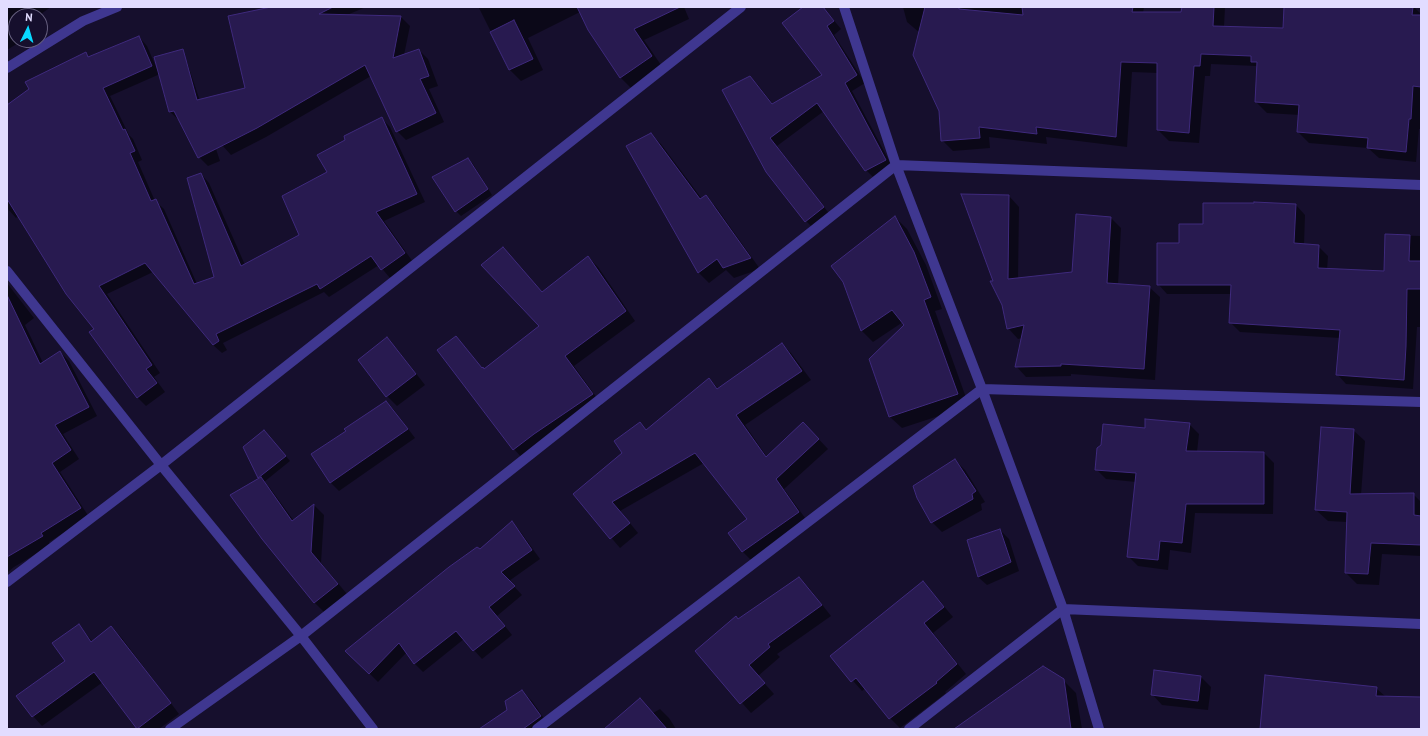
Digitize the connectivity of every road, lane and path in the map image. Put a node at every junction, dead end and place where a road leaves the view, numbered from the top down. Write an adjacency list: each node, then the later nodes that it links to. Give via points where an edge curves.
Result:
1 (117, 7): 4 (street, via 83,21)
2 (741, 7): 10 (street)
3 (844, 7): 5 (street)
4 (7, 68)
5 (896, 165): 6 (street); 8 (street); 14 (street)
6 (1421, 185)
7 (7, 271): 10 (street)
8 (982, 388): 9 (street); 12 (street); 17 (street)
9 (1421, 402)
10 (161, 465): 11 (street); 14 (street)
11 (7, 582)
12 (1063, 608): 13 (street); 18 (street); 19 (street)
13 (1421, 624)
14 (301, 636): 15 (street); 16 (street)
15 (170, 729)
16 (373, 729)
17 (537, 729)
18 (909, 729)
19 (1099, 729)

